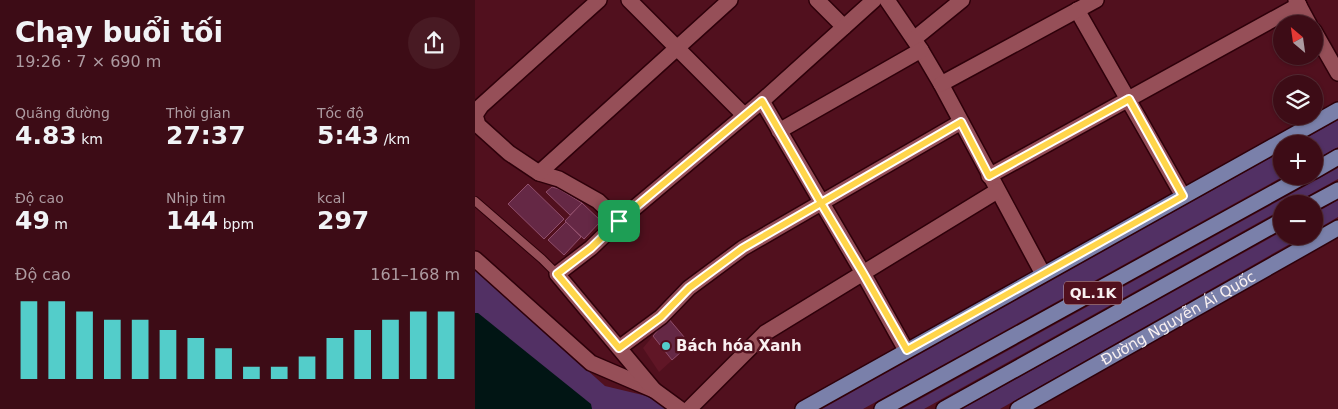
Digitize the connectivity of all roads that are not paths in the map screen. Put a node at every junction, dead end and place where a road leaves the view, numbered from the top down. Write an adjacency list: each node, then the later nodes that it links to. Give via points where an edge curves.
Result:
1 (599, 0): 26 (street, via 481,106 475,115 484,131)
2 (629, 0): 15 (street)
3 (730, 0): 15 (street)
4 (817, 0): 12 (street)
5 (874, 0): 12 (street)
6 (887, 0): 13 (street)
7 (962, 0): 13 (street)
8 (1096, 0): 10 (street)
9 (1297, 3): 11 (street); 18 (street)
10 (1077, 10): 17 (street); 18 (street)
11 (1304, 15)
12 (844, 27): 19 (street)
13 (917, 44): 17 (street); 23 (street)
14 (1323, 47): 16 (street)
15 (677, 48): 21 (street); 26 (street)
16 (1338, 73)
17 (941, 84): 22 (street)
18 (1129, 99): 27 (street); 31 (street)
19 (762, 101): 21 (street); 23 (street)
20 (1338, 110): 31 (main road, QL.1K)
21 (744, 115): 35 (street)
22 (961, 122): 27 (street); 34 (street)
23 (779, 130): 34 (street)
24 (1338, 157): 25 (main road)
25 (1323, 166)
26 (539, 173): 35 (street, via 559,179 598,201)
27 (989, 176): 30 (street)
28 (1288, 185): 48 (main road, QL.1K)
29 (1338, 190): 32 (main road)
30 (997, 191): 39 (street); 41 (street)
31 (1183, 196): 41 (main road, QL.1K)
32 (1323, 198)
33 (475, 201): 40 (lane)
34 (821, 203): 39 (street); 42 (street, via 743,248 689,288 661,317)
35 (619, 221): 40 (street)
36 (1273, 225): 49 (main road, QL.1K)
37 (1338, 228): 50 (main road, Đường Nguyễn Ái Quốc)
38 (475, 259): 44 (street, via 591,363)
39 (863, 273): 43 (street); 46 (street, via 765,333)
40 (557, 274): 42 (street)
41 (1043, 274): 43 (main road, QL.1K)
42 (619, 348): 44 (street)
43 (907, 350): 47 (main road, QL.1K)
44 (654, 390): 45 (street)
45 (680, 409)
46 (689, 409)
47 (803, 409)
48 (882, 409)
49 (944, 409)
50 (1019, 409)

